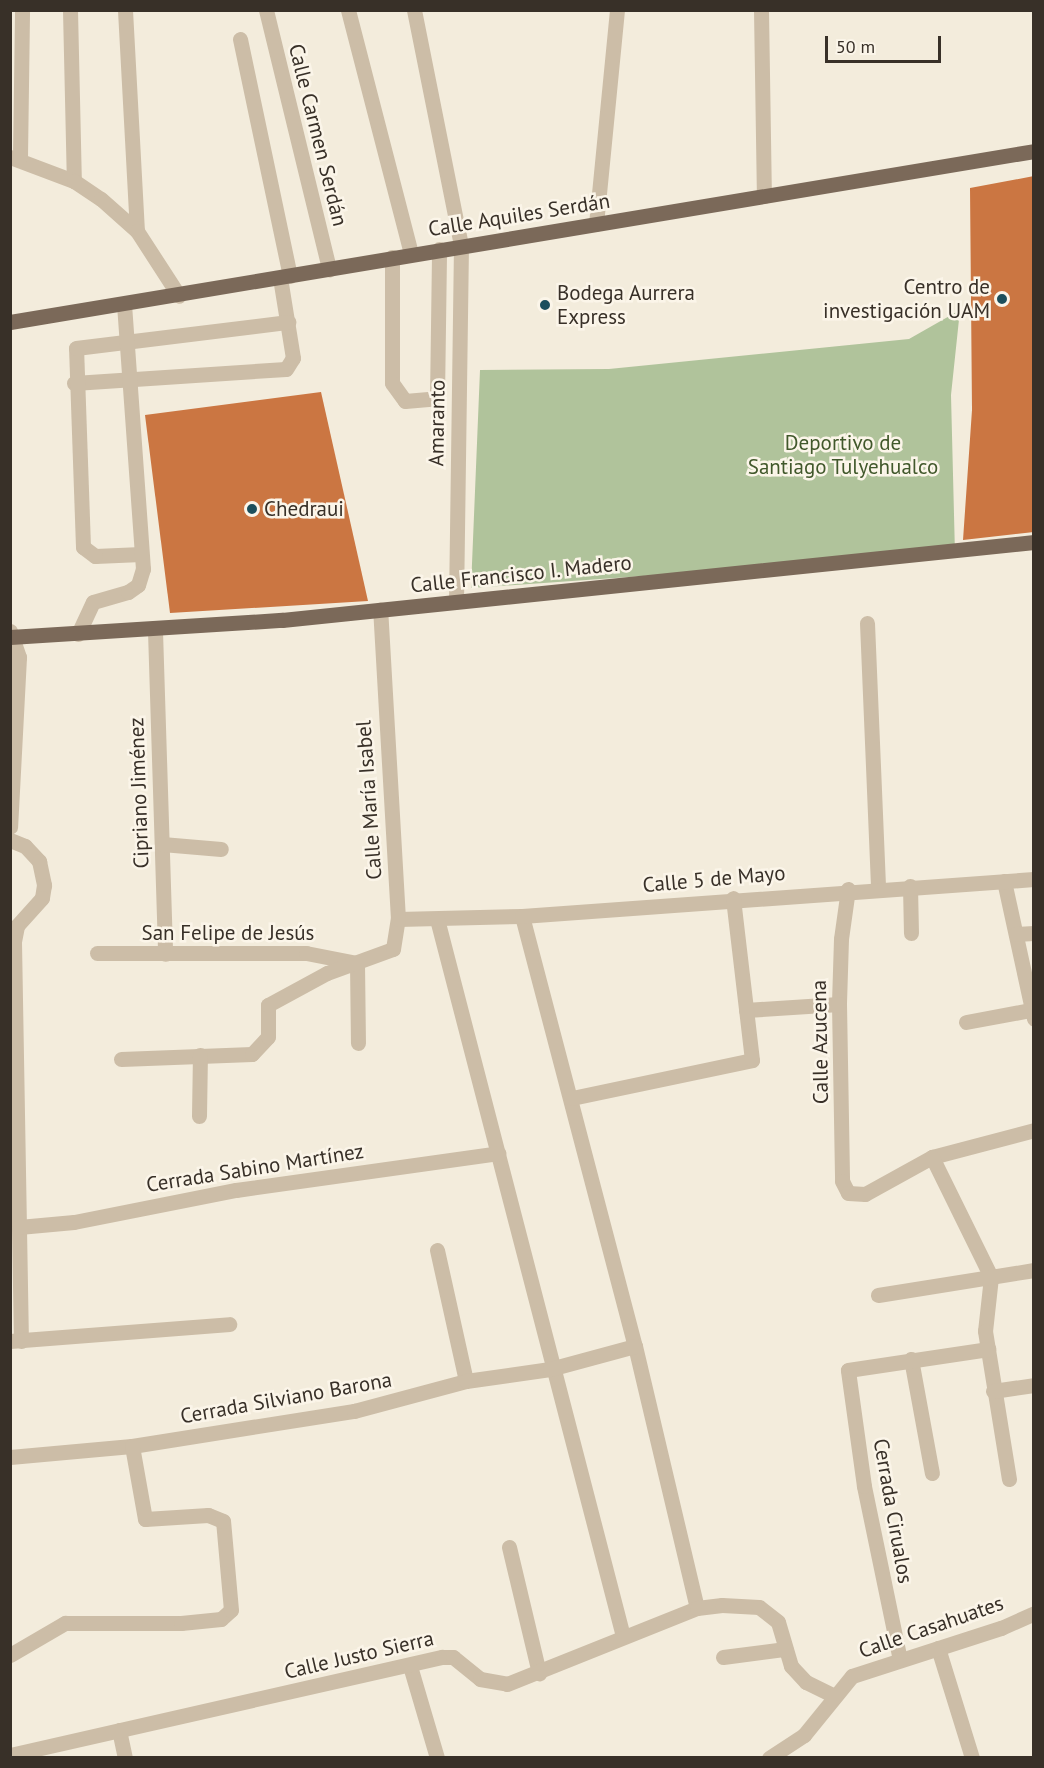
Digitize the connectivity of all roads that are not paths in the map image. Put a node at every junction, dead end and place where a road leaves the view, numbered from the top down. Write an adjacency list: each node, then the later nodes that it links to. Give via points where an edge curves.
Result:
1 (22, 10): 11 (street)
2 (70, 10): 12 (street)
3 (125, 10): 15 (street)
4 (266, 10): 20 (street, Calle Carmen Serdán)
5 (348, 10): 18 (street)
6 (414, 10): 16 (street, Amaranto)
7 (616, 10): 14 (street)
8 (761, 10): 13 (street)
9 (240, 39): 21 (street)
10 (1034, 151): 13 (main road, Calle Aquiles Serdán)
11 (15, 157): 12 (street)
12 (75, 181): 15 (street)
13 (764, 196): 14 (main road, Calle Aquiles Serdán)
14 (596, 224): 16 (main road, Calle Aquiles Serdán)
15 (137, 231): 22 (street)
16 (462, 245): 17 (main road, Calle Aquiles Serdán); 30 (street, Amaranto)
17 (439, 249): 18 (main road, Calle Aquiles Serdán); 29 (street)
18 (411, 254): 19 (main road, Calle Aquiles Serdán)
19 (392, 257): 20 (main road, Calle Aquiles Serdán); 29 (street, via 392,383 405,401)
20 (329, 269): 21 (main road, Calle Aquiles Serdán)
21 (285, 277): 22 (main road, Calle Aquiles Serdán); 25 (street)
22 (179, 296): 23 (main road, Calle Aquiles Serdán)
23 (124, 305): 24 (main road, Calle Aquiles Serdán); 26 (street)
24 (10, 322)
25 (288, 322): 26 (street); 27 (street, via 294,358 286,369)
26 (127, 339): 27 (street); 28 (street, via 76,348)
27 (129, 379): 28 (street); 32 (street)
28 (74, 383): 32 (street, via 83,547 95,556)
29 (437, 398): 30 (street)
30 (459, 398): 33 (street, Amaranto)
31 (1034, 542): 33 (main road, Calle Francisco I. Madero)
32 (141, 554): 37 (street, via 138,585 93,602)
33 (456, 602): 34 (main road, Calle Francisco I. Madero)
34 (380, 610): 36 (main road, Calle Francisco I. Madero); 50 (street, Calle María Isabel)
35 (867, 623): 46 (street)
36 (155, 631): 37 (main road, Calle Francisco I. Madero); 41 (street, Cipriano Jiménez)
37 (78, 634): 38 (main road, Calle Francisco I. Madero)
38 (11, 635): 39 (street, via 19,657)
39 (10, 827)
40 (10, 840): 70 (street, via 25,846 39,861 44,885 42,898 17,926 14,942)
41 (162, 844): 42 (street); 56 (street, Cipriano Jiménez)
42 (221, 849)
43 (1034, 879): 44 (street, Calle 5 de Mayo)
44 (1004, 881): 45 (street, Calle 5 de Mayo); 54 (street)
45 (910, 886): 46 (street, Calle 5 de Mayo); 52 (street)
46 (878, 887): 47 (street, Calle 5 de Mayo)
47 (848, 889): 48 (street, Calle 5 de Mayo); 58 (street, Calle Azucena, via 841,939)
48 (733, 898): 49 (street, Calle 5 de Mayo); 59 (street)
49 (522, 916): 51 (street, Calle 5 de Mayo); 65 (street)
50 (398, 919): 51 (street, Calle 5 de Mayo); 57 (street, Calle María Isabel, via 393,949)
51 (437, 919): 68 (street)
52 (911, 933)
53 (1034, 933): 54 (street)
54 (1016, 934): 60 (street)
55 (98, 953): 56 (street, San Felipe de Jesús)
56 (165, 954): 57 (street, San Felipe de Jesús, via 306,953)
57 (357, 963): 62 (street); 63 (street, via 327,973 268,1005 268,1037 252,1054)
58 (839, 1004): 59 (street); 69 (street, Calle Azucena, via 842,1181 848,1193 865,1194)
59 (746, 1010): 65 (street, via 752,1060)
60 (1032, 1014): 61 (street)
61 (966, 1022)
62 (358, 1043)
63 (200, 1055): 64 (street); 66 (street)
64 (121, 1059)
65 (572, 1098): 77 (street)
66 (199, 1116)
67 (1034, 1130): 69 (street)
68 (498, 1153): 70 (street, Cerrada Sabino Martínez, via 236,1190 74,1222); 80 (street)
69 (932, 1157): 73 (street)
70 (19, 1227): 76 (street)
71 (437, 1250): 81 (street)
72 (1034, 1270): 73 (street)
73 (991, 1277): 74 (street); 78 (street)
74 (878, 1295)
75 (229, 1324): 76 (street)
76 (16, 1341)
77 (635, 1346): 80 (street, Cerrada Silviano Barona); 89 (street)
78 (988, 1349): 79 (street); 83 (street)
79 (911, 1359): 86 (street); 96 (street, Cerrada Cirualos, via 848,1370 864,1485)
80 (550, 1369): 81 (street, Cerrada Silviano Barona); 91 (street)
81 (466, 1381): 84 (street, Cerrada Silviano Barona, via 354,1411)
82 (1034, 1385): 83 (street)
83 (993, 1391): 87 (street)
84 (132, 1446): 85 (street, Cerrada Silviano Barona); 94 (street, via 145,1519 208,1515 223,1521 231,1610 221,1619 181,1623 65,1623)
85 (10, 1457)
86 (932, 1473)
87 (1009, 1479)
88 (508, 1547): 98 (street)
89 (697, 1608): 91 (street, Calle Justo Sierra); 93 (street, Calle Justo Sierra, via 759,1607 778,1622)
90 (1034, 1613): 92 (street, Calle Casahuates)
91 (623, 1636): 98 (street, Calle Justo Sierra)
92 (938, 1648): 96 (street, Calle Casahuates); 105 (street)
93 (785, 1649): 95 (street); 99 (street, Calle Justo Sierra, via 791,1666 806,1682)
94 (10, 1655)
95 (723, 1657)
96 (900, 1659): 99 (street, Calle Casahuates, via 852,1676)
97 (410, 1666): 98 (street, Calle Justo Sierra, via 453,1657 491,1683 507,1684); 100 (street, Calle Justo Sierra); 103 (street)
98 (539, 1673)
99 (833, 1695): 104 (street, Calle Casahuates, via 824,1713 804,1735)
100 (119, 1730): 101 (street, Calle Justo Sierra); 102 (street)
101 (10, 1755)
102 (125, 1758)
103 (437, 1758)
104 (769, 1758)
105 (972, 1758)

